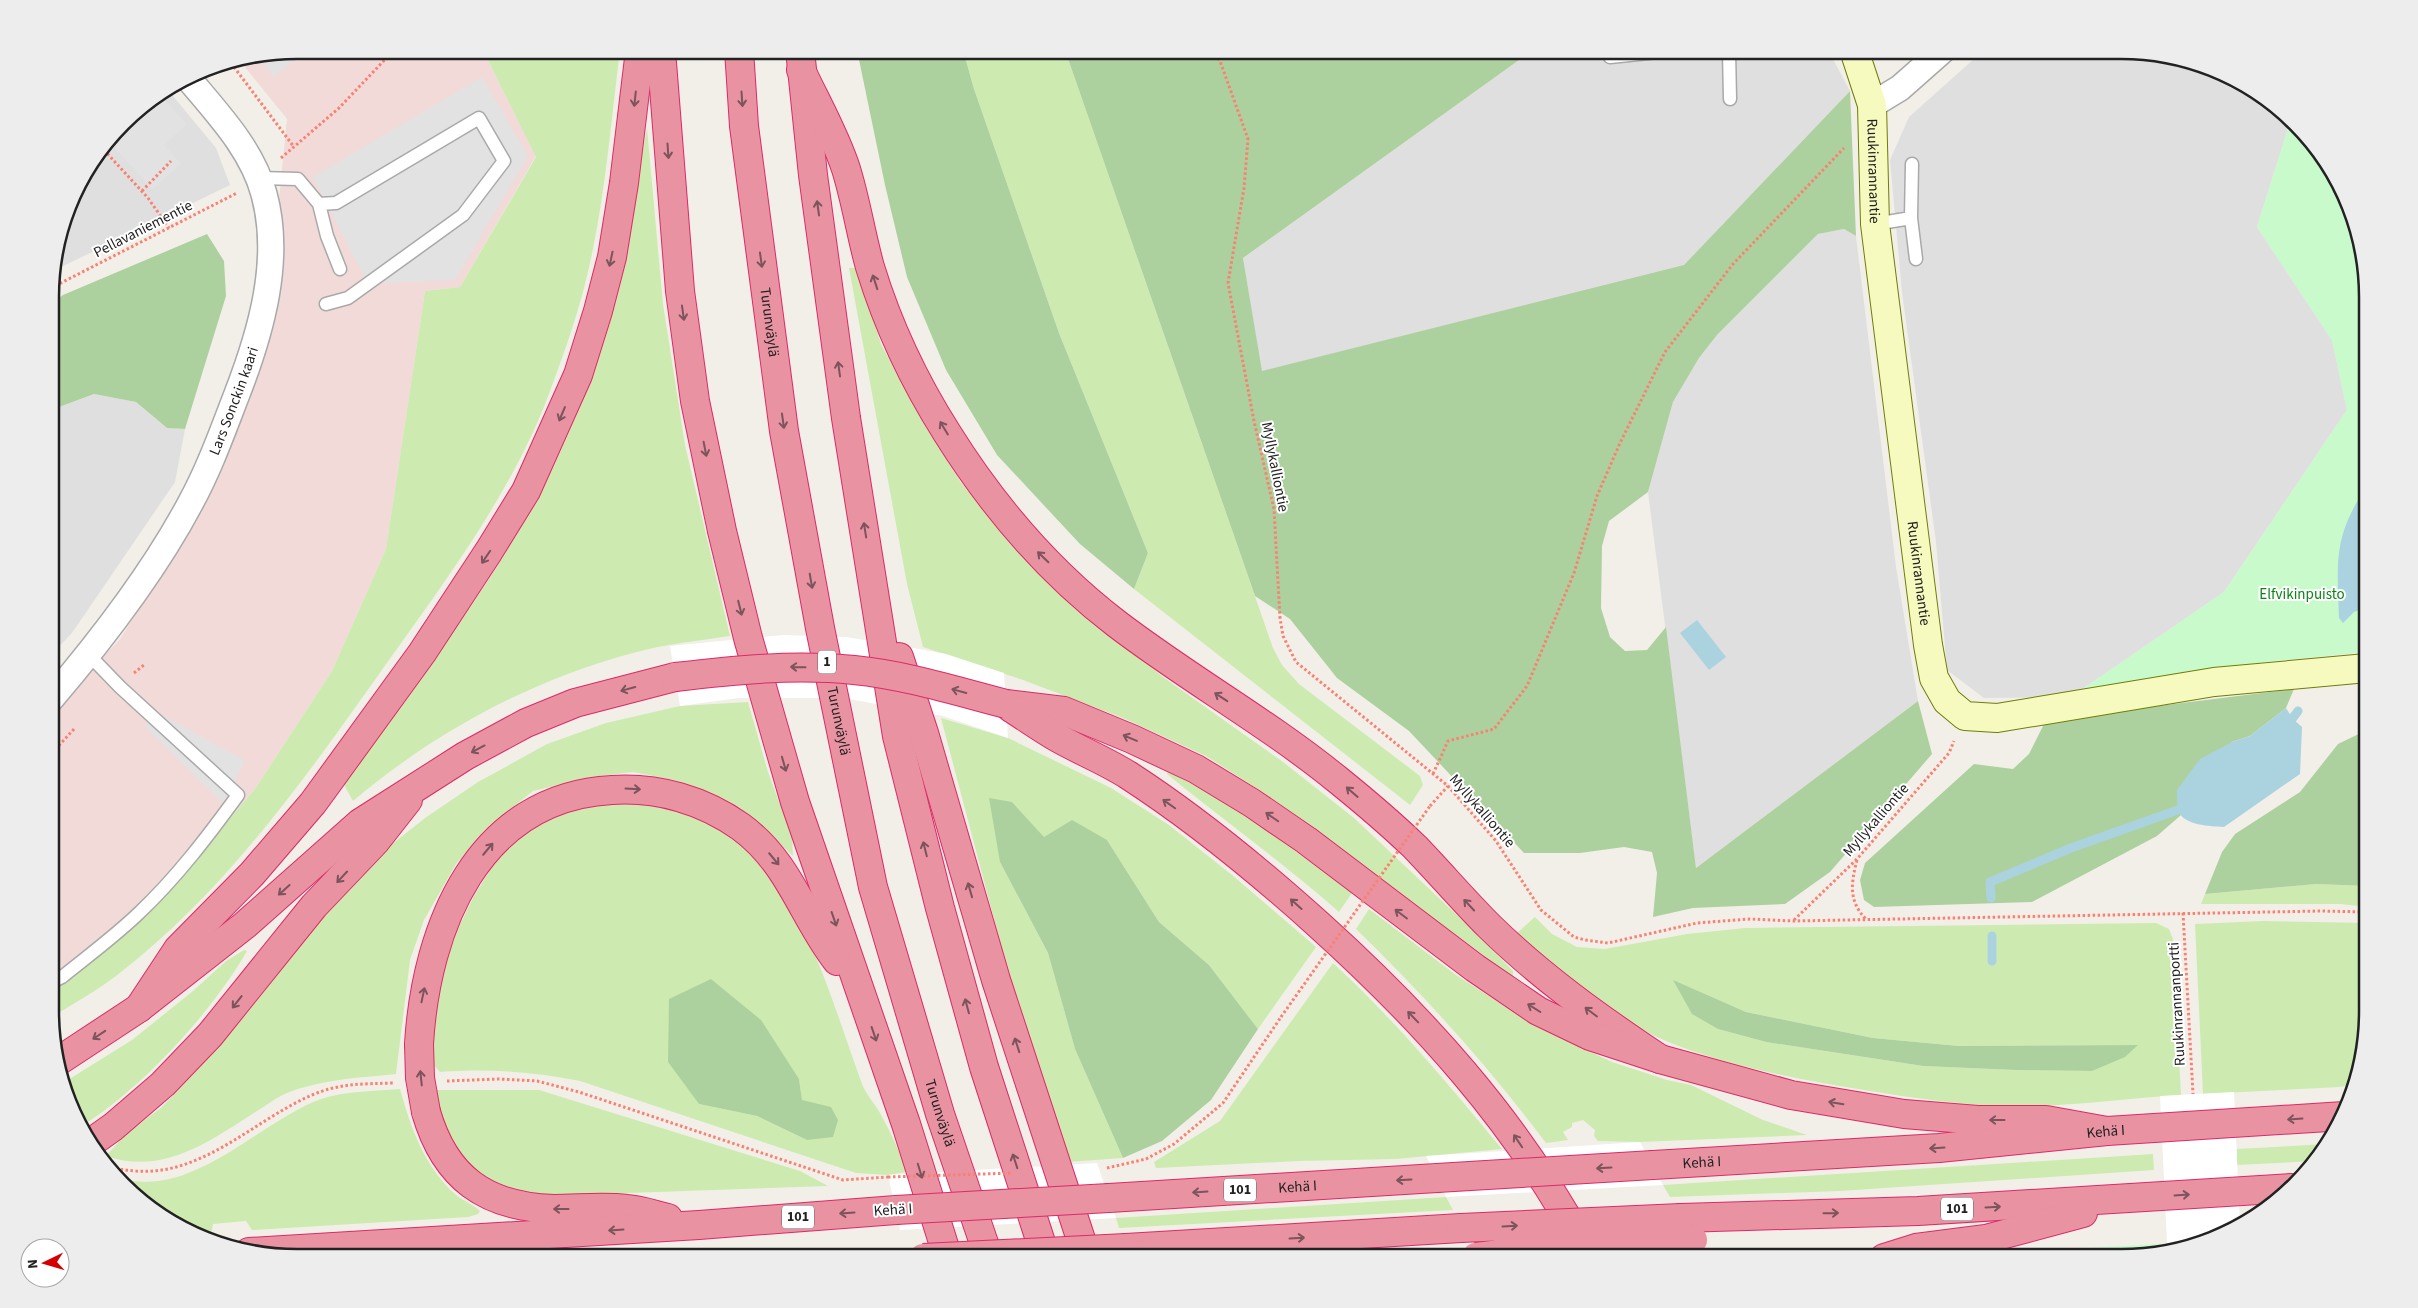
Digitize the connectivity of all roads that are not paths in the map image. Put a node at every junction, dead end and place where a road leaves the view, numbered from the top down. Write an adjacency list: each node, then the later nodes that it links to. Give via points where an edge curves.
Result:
1 (639, 59): 27 (highway, one-way to 27, via 612,257 598,311 578,375 526,491 422,652 313,803 252,874 178,949)
2 (662, 59): 26 (highway, one-way to 26, via 680,291 696,401 722,531 748,638 795,802)
3 (740, 59): 39 (highway, Turunväylä / 1, one-way to 39, via 744,126 784,431 873,887 940,1114)
4 (1732, 59): 9 (lane)
5 (1857, 59): 10 (street)
6 (1933, 59): 10 (street, Ruukinrannantie)
7 (800, 60): 19 (highway, one-way to 7, via 846,418); 29 (highway, one-way to 7, via 1594,1015 1548,979 1490,927 1413,846 1338,780 1115,623 1026,540 969,468 903,356 870,266 846,168)
8 (192, 83): 12 (street, Lars Sonckin kaari, via 235,136)
9 (1730, 99)
10 (1872, 113): 15 (street, Ruukinrannantie)
11 (1912, 164): 14 (lane)
12 (252, 184): 13 (lane, via 298,179); 20 (street, Lars Sonckin kaari, via 265,195 271,237 269,277 250,362 192,501)
13 (319, 204): 17 (lane); 18 (lane, via 336,203 479,118 504,161 463,215 348,298)
14 (1911, 218): 15 (lane); 16 (lane)
15 (1875, 224): 21 (street, Ruukinrannantie, via 1934,678 1947,701 1965,716 1997,718 2214,682)
16 (1916, 259)
17 (340, 269)
18 (326, 304)
19 (872, 578): 40 (highway, one-way to 19, via 984,1067 938,898 897,736); 41 (highway, one-way to 19, via 996,980 924,733)
20 (89, 655): 22 (street, Lars Sonckin kaari); 25 (lane, via 238,795 174,877 139,914)
21 (2359, 669)
22 (59, 690)
23 (1006, 704): 24 (highway, one-way to 24, bridge, via 940,686 854,670 794,667 675,677 575,703 526,723); 29 (highway, one-way to 23, via 1590,1036 1538,1011 1475,968 1306,840 1196,769 1064,711); 44 (highway, one-way to 23, via 1561,1206 1508,1127 1466,1075 1356,959 1276,886 1199,825 1127,774 1057,737)
24 (421, 783): 27 (highway, one-way to 27, via 360,823 245,924); 32 (highway, one-way to 32, via 375,842 314,906 210,1035 164,1084)
25 (59, 978)
26 (858, 988): 35 (highway, one-way to 26, bridge, via 627,1209 524,1207 474,1188 457,1173 443,1153 431,1130 420,1078 421,1004 430,962 446,914 470,870 497,838 524,817 559,799 594,791 632,788 670,794 708,806 742,828 775,859 829,950); 38 (highway, one-way to 38)
27 (139, 1008): 28 (highway, one-way to 28)
28 (63, 1058)
29 (1660, 1059): 31 (highway, one-way to 29, via 2046,1120 1978,1120 1896,1113 1791,1095)
30 (2335, 1117): 31 (highway, Kehä I / 101, one-way to 31)
31 (2107, 1131): 35 (highway, Kehä I / 101, one-way to 35, bridge, via 1939,1148 896,1210)
32 (96, 1139)
33 (2279, 1189): 34 (highway, 101, one-way to 33)
34 (2133, 1199): 36 (highway, 101, one-way to 34, via 1782,1214 1918,1211); 45 (highway, via 1986,1239)
35 (699, 1225): 37 (highway, Kehä I / 101, one-way to 37)
36 (1687, 1229): 42 (highway, one-way to 36, bridge, via 1461,1228); 43 (highway, bridge)
37 (299, 1249)
38 (945, 1249)
39 (986, 1249)
40 (1043, 1249)
41 (1084, 1249)
42 (1106, 1249)
43 (1540, 1249)
44 (1583, 1249)
45 (1913, 1249)

